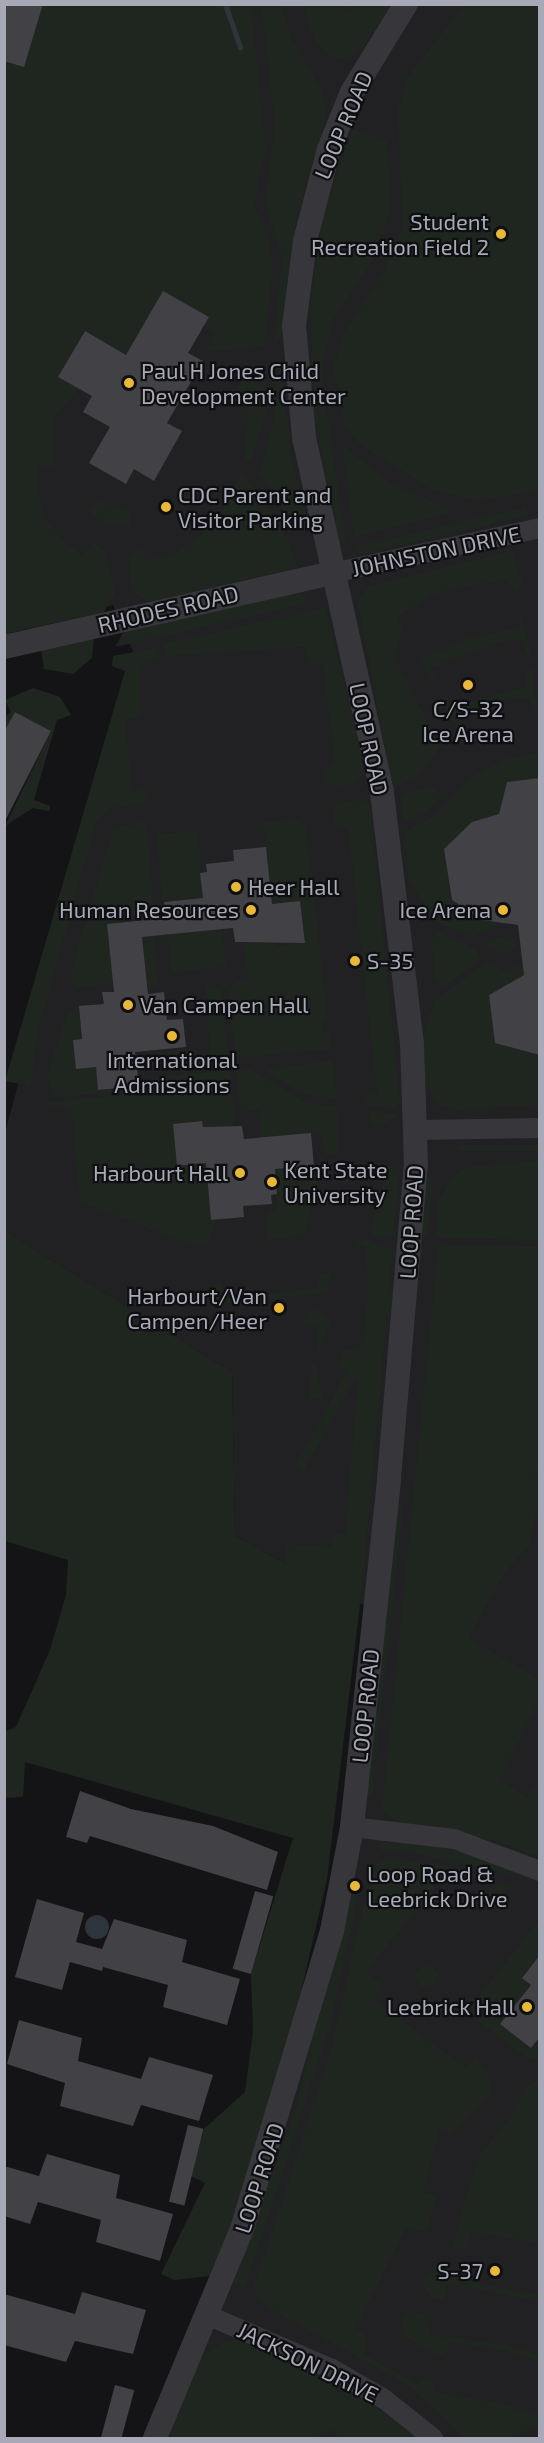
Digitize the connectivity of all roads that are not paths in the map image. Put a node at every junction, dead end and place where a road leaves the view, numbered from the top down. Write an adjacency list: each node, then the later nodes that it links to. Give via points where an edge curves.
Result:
1 (406, 4): 3 (street, LOOP ROAD, via 352,92 328,149 297,291 295,379)
2 (540, 528): 3 (street, JOHNSTON DRIVE)
3 (332, 573): 4 (street, RHODES ROAD); 6 (street, LOOP ROAD, via 382,792)
4 (4, 647)
5 (540, 1128): 6 (street)
6 (416, 1130): 7 (street, LOOP ROAD, via 389,1478)
7 (351, 1827): 8 (street, via 454,1839); 9 (street, LOOP ROAD, via 332,1931 298,2058 230,2263)
8 (540, 1871)
9 (207, 2315): 10 (street, LOOP ROAD); 11 (street, JACKSON DRIVE, via 332,2369 384,2399)
10 (155, 2439)
11 (433, 2439)

